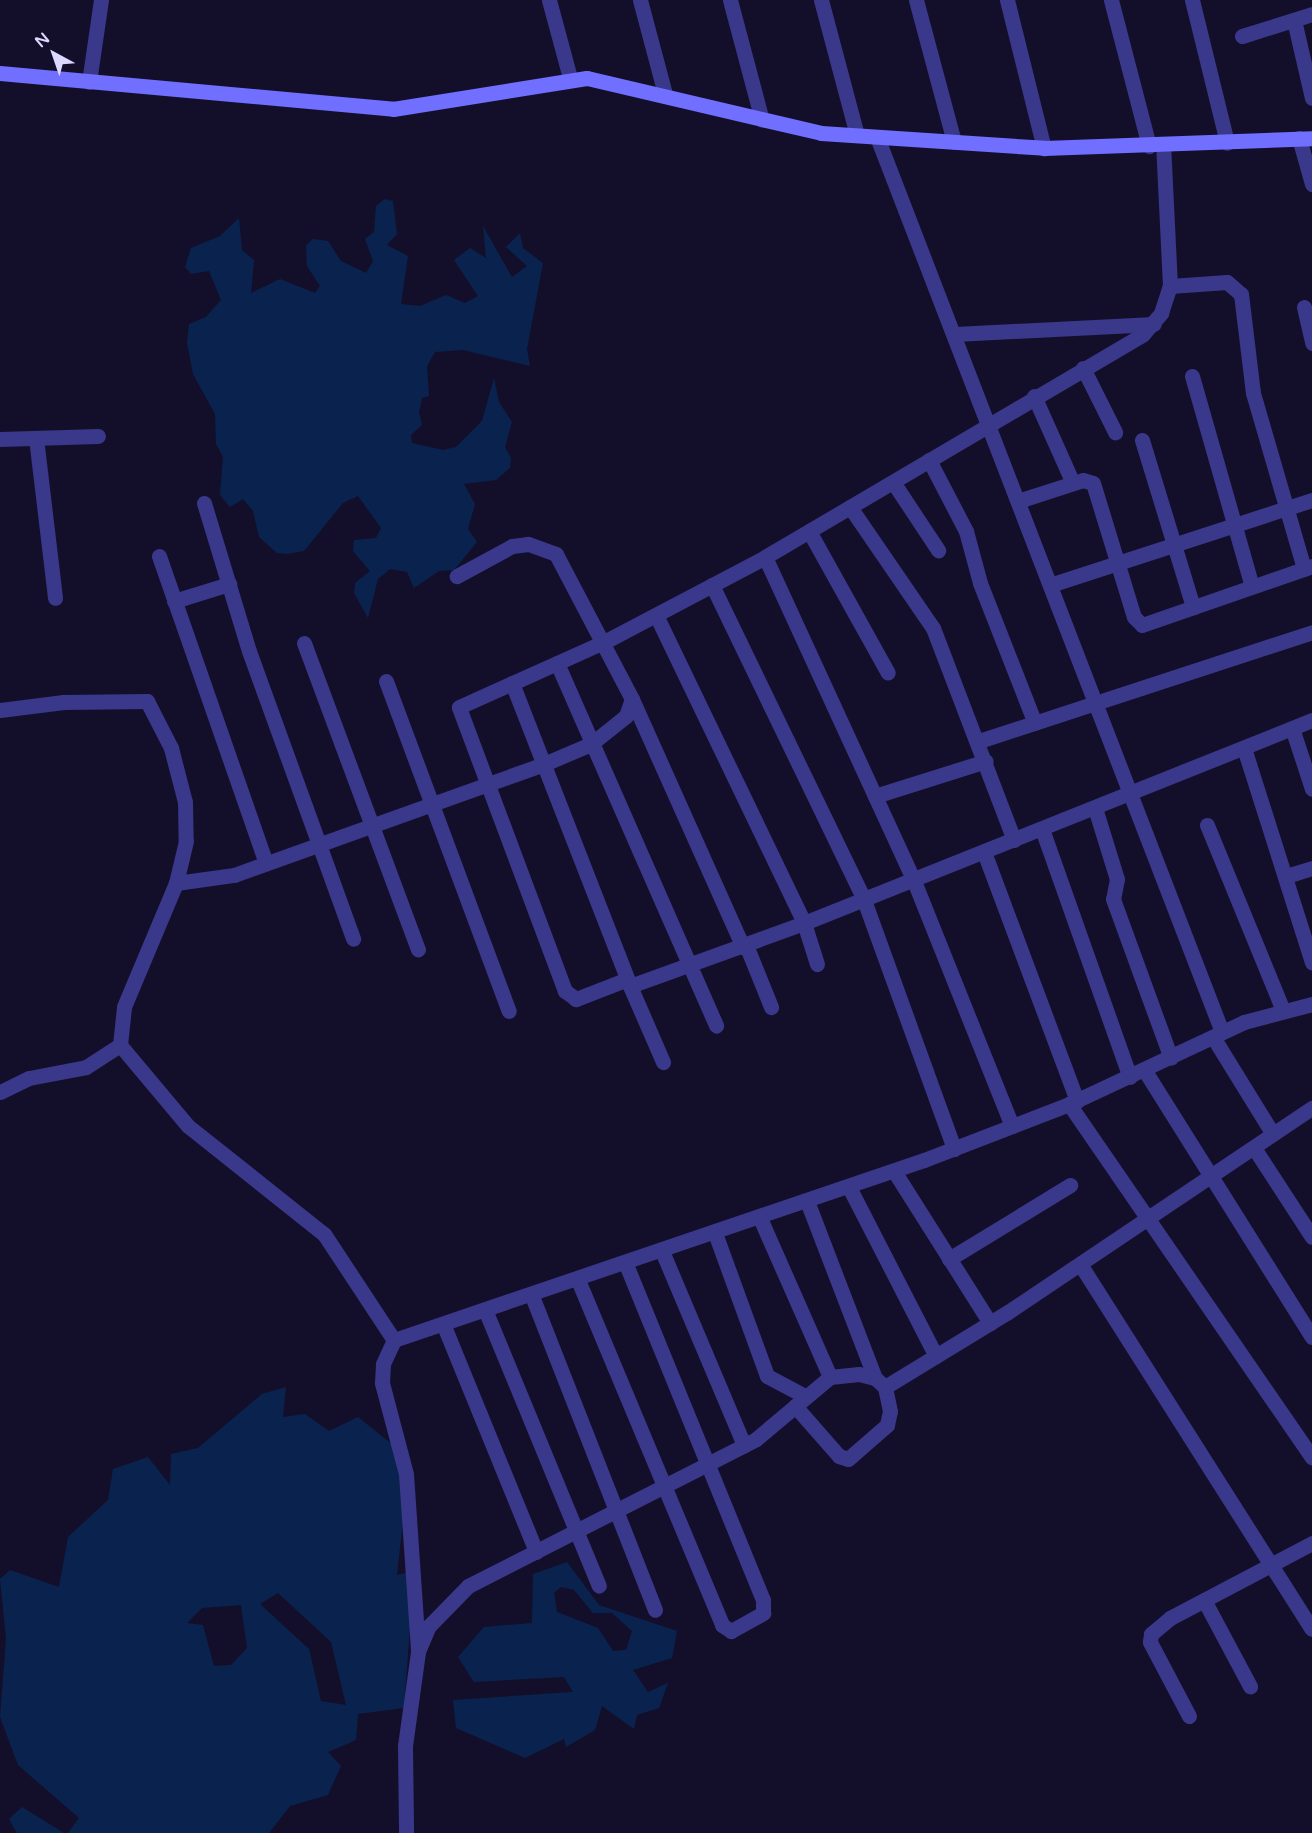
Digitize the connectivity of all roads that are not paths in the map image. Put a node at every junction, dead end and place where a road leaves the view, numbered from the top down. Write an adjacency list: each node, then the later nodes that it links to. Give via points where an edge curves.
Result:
1 (101, 0): 15 (street)
2 (549, 0): 14 (street)
3 (640, 0): 16 (street)
4 (730, 0): 18 (street)
5 (821, 0): 19 (street)
6 (916, 0): 22 (street)
7 (1007, 0): 25 (street)
8 (1111, 0): 24 (street)
9 (1192, 0): 23 (street)
10 (1312, 14): 11 (street)
11 (1294, 20): 12 (street); 17 (street)
12 (1242, 36)
13 (0, 73): 15 (street)
14 (570, 78): 15 (street, via 393,109); 16 (street, via 610,79)
15 (89, 82)
16 (665, 94): 18 (street)
17 (1312, 98)
18 (762, 120): 19 (street)
19 (857, 135): 20 (street)
20 (877, 137): 22 (street); 30 (street)
21 (1306, 138): 23 (street); 26 (street)
22 (954, 142): 25 (street)
23 (1227, 143): 24 (street)
24 (1156, 146): 25 (street); 27 (street)
25 (1044, 148)
26 (1312, 184)
27 (1170, 286): 29 (street); 48 (street, via 1227,282 1241,294 1253,393)
28 (1304, 307): 31 (street)
29 (1154, 324): 30 (street); 32 (street)
30 (955, 334): 35 (street)
31 (1312, 343)
32 (1083, 368): 34 (street); 36 (street)
33 (1192, 376): 49 (street)
34 (1034, 396): 35 (street); 43 (street)
35 (989, 422): 41 (street); 45 (street)
36 (1115, 432)
37 (98, 436): 38 (street)
38 (36, 438): 39 (street); 62 (street)
39 (0, 439)
40 (1142, 440): 51 (street)
41 (929, 460): 42 (street); 77 (street, via 966,531 980,583)
42 (892, 482): 47 (street); 52 (street)
43 (1073, 483): 45 (street); 55 (street, via 1087,480 1095,487)
44 (1312, 500): 48 (street)
45 (1018, 501): 60 (street)
46 (204, 503): 58 (street)
47 (850, 507): 50 (street); 79 (street, via 933,628)
48 (1285, 510): 49 (street); 56 (street)
49 (1234, 526): 51 (street); 61 (street)
50 (809, 531): 54 (street); 70 (street)
51 (1174, 544): 55 (street); 64 (street)
52 (938, 550)
53 (159, 556): 63 (street)
54 (765, 557): 59 (street); 87 (street)
55 (1116, 563): 60 (street); 64 (street, via 1139,624)
56 (1308, 568): 61 (street)
57 (457, 576): 67 (street, via 512,546 547,548 556,554)
58 (229, 584): 63 (street); 94 (street)
59 (712, 585): 65 (street); 101 (street)
60 (1050, 585): 74 (street)
61 (1252, 587): 64 (street)
62 (55, 598)
63 (174, 602): 96 (street)
64 (1193, 607)
65 (656, 615): 67 (street); 102 (street)
66 (1312, 632): 74 (street)
67 (606, 641): 69 (street); 73 (street)
68 (304, 643): 90 (street)
69 (557, 663): 72 (street); 80 (street)
70 (888, 673)
71 (386, 681): 88 (street)
72 (512, 683): 83 (street); 84 (street, via 459,707)
73 (632, 699): 80 (street, via 626,716); 105 (street)
74 (1097, 703): 77 (street); 86 (street)
75 (0, 710): 100 (street, via 74,701 147,701 171,748 185,802 186,842)
76 (1312, 720): 78 (street)
77 (1035, 723): 79 (street)
78 (1292, 728): 81 (street); 85 (street)
79 (979, 741): 82 (street)
80 (591, 744): 83 (street); 109 (street)
81 (1244, 748): 86 (street); 98 (street)
82 (986, 761): 87 (street); 93 (street)
83 (544, 764): 84 (street); 110 (street)
84 (490, 783): 88 (street); 110 (street, via 566,991 576,999)
85 (1312, 789)
86 (1133, 792): 89 (street); 116 (street)
87 (875, 796): 99 (street)
88 (433, 803): 90 (street); 114 (street)
89 (1095, 808): 92 (street); 118 (street, via 1117,879 1113,899)
90 (375, 824): 94 (street); 106 (street)
91 (1207, 825): 113 (street)
92 (1042, 829): 93 (street); 120 (street)
93 (1014, 840): 95 (street)
94 (321, 843): 96 (street); 104 (street)
95 (984, 852): 99 (street); 122 (street)
96 (266, 863): 100 (street, via 234,875)
97 (1312, 868): 98 (street)
98 (1286, 876): 103 (street)
99 (914, 881): 101 (street); 124 (street)
100 (176, 883): 117 (street, via 124,1007)
101 (864, 900): 102 (street); 127 (street)
102 (804, 923): 105 (street); 108 (street)
103 (1307, 926): 107 (street)
104 (353, 939)
105 (744, 946): 109 (street); 112 (street)
106 (418, 949)
107 (1312, 963)
108 (817, 964)
109 (690, 966): 110 (street); 115 (street)
110 (628, 983): 119 (street)
111 (1312, 1004): 113 (street)
112 (771, 1007)
113 (1283, 1010): 116 (street)
114 (509, 1011)
115 (716, 1026)
116 (1218, 1034): 118 (street); 125 (street)
117 (120, 1045): 121 (street, via 86,1066 29,1078); 147 (street, via 188,1126 324,1234)
118 (1171, 1058): 120 (street)
119 (663, 1062)
120 (1138, 1074): 122 (street); 129 (street)
121 (0, 1092)
122 (1073, 1103): 124 (street); 134 (street)
123 (1312, 1108): 125 (street)
124 (1012, 1126): 127 (street)
125 (1274, 1134): 126 (street)
126 (1254, 1148): 129 (street); 136 (street)
127 (954, 1149): 128 (street)
128 (894, 1171): 131 (street); 138 (street)
129 (1208, 1179): 134 (street); 146 (street)
130 (1070, 1185): 138 (street)
131 (849, 1187): 132 (street); 148 (street)
132 (807, 1201): 133 (street); 150 (street)
133 (760, 1218): 135 (street); 149 (street)
134 (1148, 1218): 140 (street); 153 (street)
135 (715, 1233): 137 (street); 151 (street, via 766,1376)
136 (1312, 1237)
137 (662, 1251): 139 (street); 152 (street)
138 (949, 1259): 144 (street)
139 (626, 1264): 141 (street); 154 (street)
140 (1080, 1264): 144 (street); 160 (street)
141 (578, 1280): 142 (street); 155 (street)
142 (531, 1296): 143 (street); 156 (street)
143 (486, 1312): 145 (street); 157 (street)
144 (990, 1323): 148 (street)
145 (444, 1326): 147 (street); 159 (street)
146 (1312, 1337)
147 (394, 1341): 165 (street, via 383,1364 382,1383 406,1474)
148 (936, 1356): 150 (street)
149 (830, 1377): 150 (street); 151 (street)
150 (880, 1382): 151 (street, via 890,1411 887,1425 848,1459 839,1456)
151 (800, 1401): 152 (street)
152 (744, 1445): 154 (street)
153 (1310, 1449)
154 (706, 1465): 155 (street); 155 (street, via 763,1600 763,1613 731,1631 722,1624)
155 (663, 1488): 156 (street)
156 (619, 1511): 157 (street); 163 (street)
157 (577, 1532): 159 (street); 161 (street)
158 (1312, 1543): 160 (street)
159 (536, 1552): 165 (street, via 468,1586 429,1626)
160 (1273, 1564): 162 (street); 164 (street)
161 (599, 1586)
162 (1204, 1600): 166 (street); 167 (street, via 1170,1618 1150,1642)
163 (655, 1610)
164 (1312, 1629)
165 (418, 1652): 168 (street, via 405,1746)
166 (1250, 1686)
167 (1189, 1716)
168 (406, 1833)

